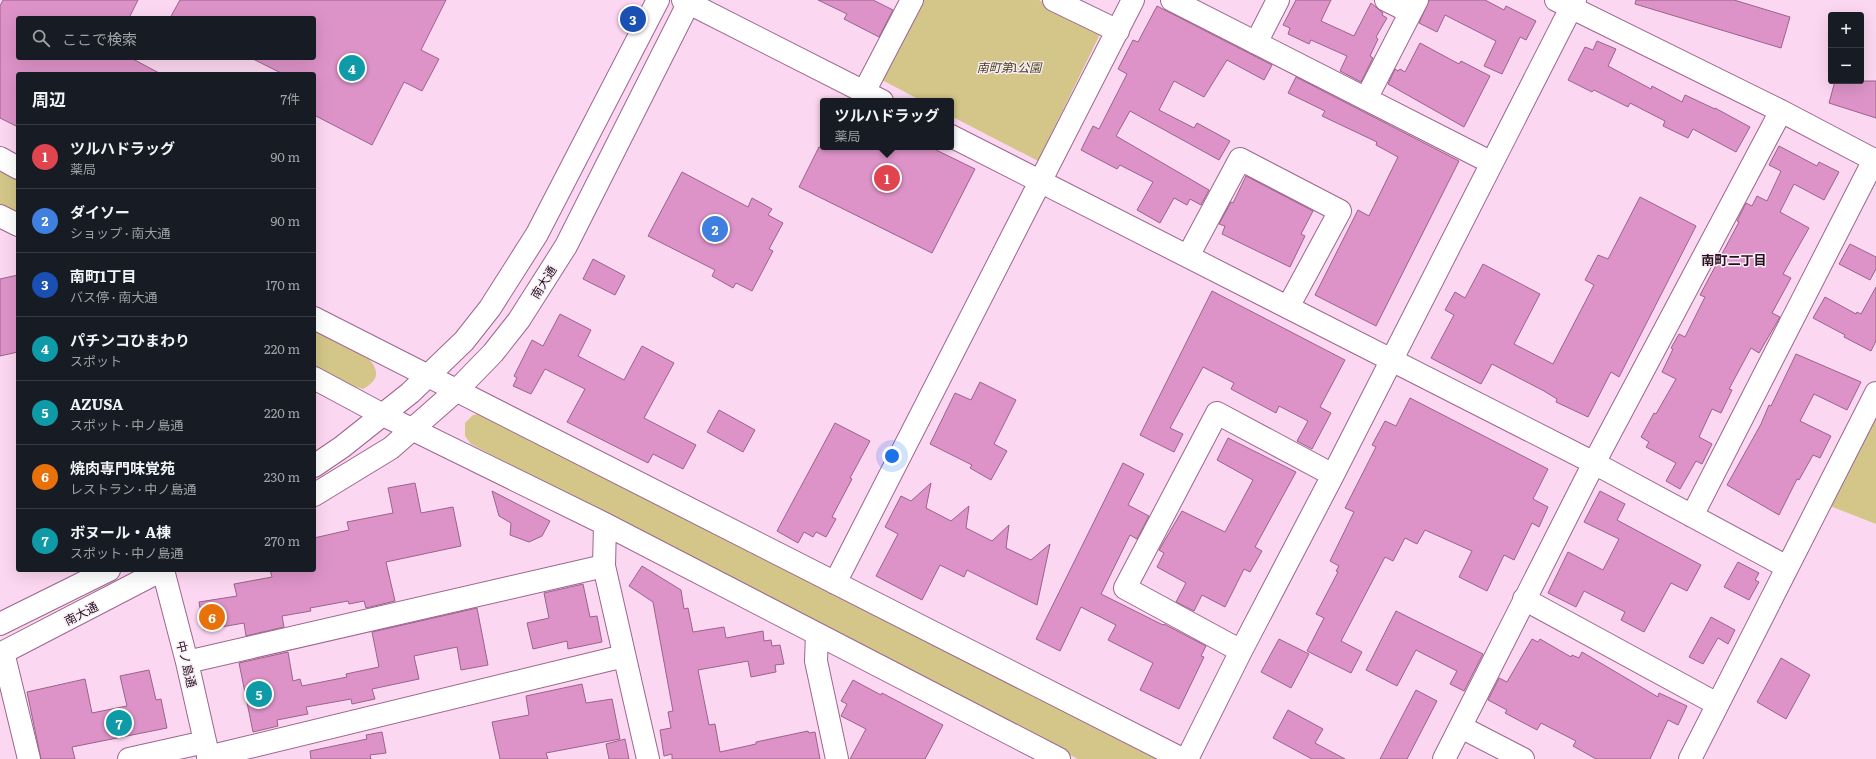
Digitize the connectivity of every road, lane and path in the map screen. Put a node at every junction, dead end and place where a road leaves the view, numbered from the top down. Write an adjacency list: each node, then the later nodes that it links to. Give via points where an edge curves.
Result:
1 (658, 0): 28 (street, via 538,234 490,308 464,341)
2 (912, 0): 13 (street)
3 (1054, 0): 11 (street)
4 (1133, 0): 11 (street)
5 (1172, 0): 12 (street)
6 (1278, 0): 12 (street)
7 (1386, 0): 10 (street)
8 (687, 1): 13 (street); 30 (street, 南大通, via 566,246 519,320 493,353)
9 (1568, 2): 15 (street); 19 (street)
10 (1413, 6): 14 (street)
11 (1118, 31): 21 (street)
12 (1256, 43): 14 (street)
13 (873, 96)
14 (1366, 99): 19 (street)
15 (1781, 111): 18 (street); 34 (street)
16 (954, 138): 21 (street)
17 (0, 158): 20 (street)
18 (1875, 160): 38 (street)
19 (1492, 163): 27 (street)
20 (16, 167)
21 (1041, 181): 24 (street); 45 (street)
22 (0, 216): 23 (street)
23 (16, 224)
24 (1188, 256): 25 (street); 25 (street, via 1240,159 1340,211)
25 (1288, 308): 27 (street)
26 (316, 319): 28 (street)
27 (1392, 360): 34 (street); 36 (street)
28 (429, 375): 30 (street); 32 (street)
29 (316, 379): 32 (street)
30 (457, 390): 33 (street, 南大通); 45 (street)
31 (1876, 393): 41 (street)
32 (383, 415): 33 (street); 35 (street)
33 (413, 430): 37 (street, 南大通, via 391,448); 39 (street)
34 (1594, 464): 38 (street); 46 (street)
35 (316, 465)
36 (1333, 475): 49 (street); 49 (street, via 1217,413 1125,588)
37 (316, 494)
38 (1692, 516): 41 (street)
39 (604, 524): 40 (street); 48 (street)
40 (604, 566): 51 (street); 52 (street)
41 (1787, 567): 53 (street)
42 (105, 572): 47 (street)
43 (159, 572): 50 (street, 南大通)
44 (164, 572): 52 (street, 中ノ島通)
45 (835, 583): 61 (street)
46 (1524, 599): 53 (street); 54 (street)
47 (0, 624)
48 (817, 634): 59 (street, via 816,661); 60 (street)
49 (1241, 651): 62 (street)
50 (2, 653): 56 (street)
51 (624, 656): 55 (street); 58 (street)
52 (188, 662): 55 (street, 中ノ島通)
53 (1717, 704): 65 (street)
54 (1461, 727): 63 (street); 64 (street)
55 (208, 753): 57 (street)
56 (29, 759)
57 (129, 759)
58 (648, 759)
59 (837, 759)
60 (1059, 759)
61 (1182, 759)
62 (1187, 759)
63 (1444, 759)
64 (1523, 759)
65 (1690, 759)

